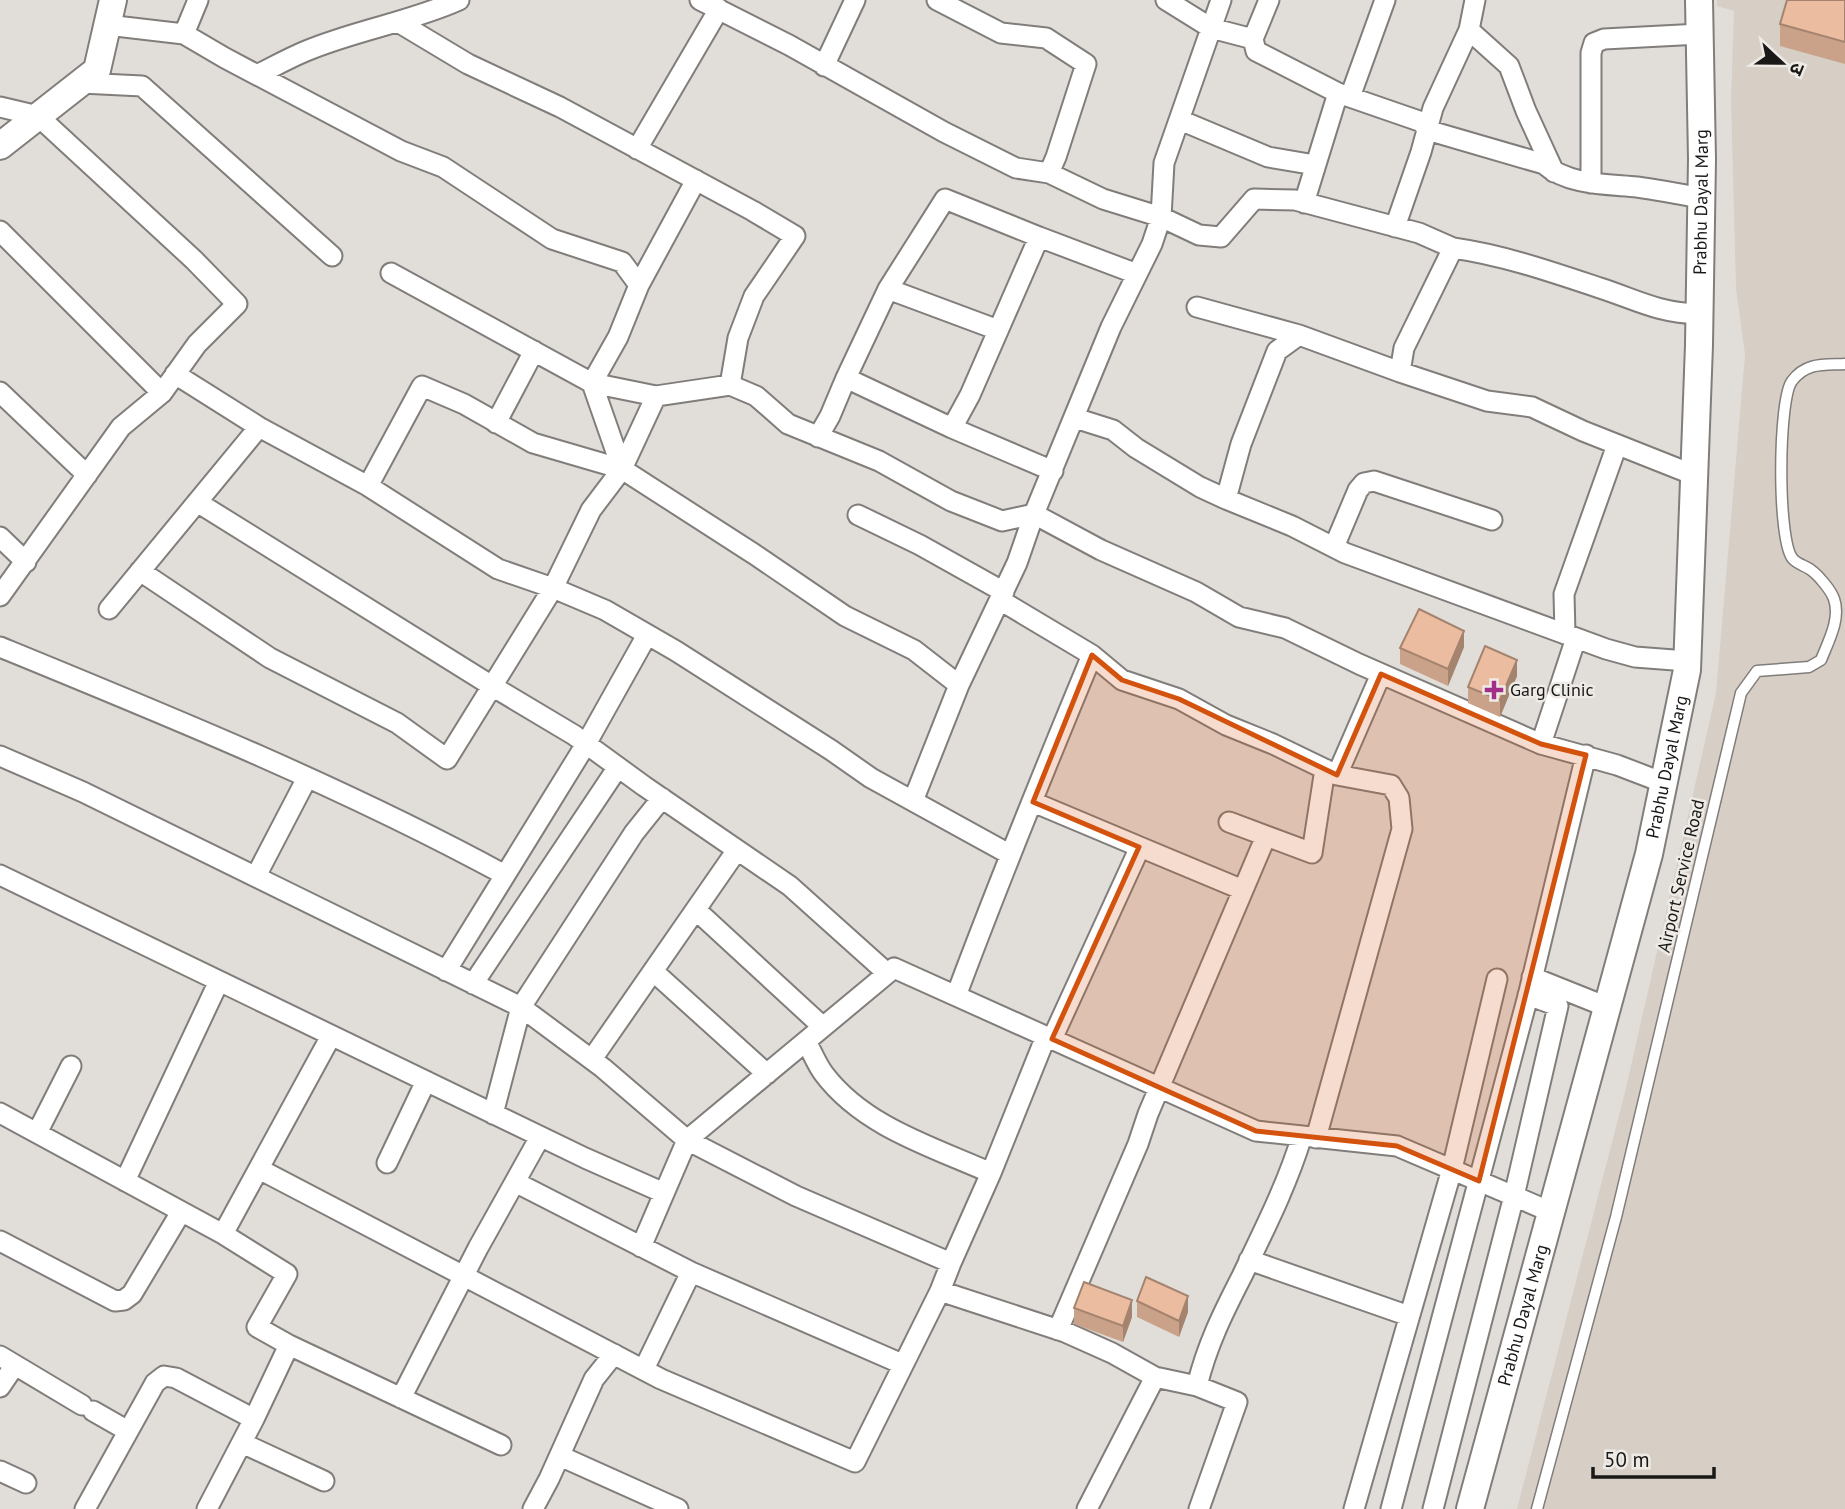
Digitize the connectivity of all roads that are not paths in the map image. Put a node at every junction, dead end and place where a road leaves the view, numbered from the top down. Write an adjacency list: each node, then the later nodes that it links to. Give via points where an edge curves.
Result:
1 (198, 0): 17 (street)
2 (459, 0): 14 (street)
3 (700, 0): 12 (street)
4 (855, 0): 20 (street)
5 (937, 0): 31 (street, via 1001,33 1046,38 1086,64)
6 (1166, 0): 15 (street)
7 (1221, 0): 15 (street)
8 (1269, 0): 19 (street)
9 (1385, 0): 23 (street)
10 (1475, 0): 16 (street)
11 (1699, 0): 18 (street, Prabhu Dayal Marg)
12 (719, 9): 20 (street); 29 (street)
13 (110, 12): 17 (street); 22 (street, via 97,71)
14 (398, 22): 21 (street, via 305,51); 29 (street, via 468,64)
15 (1212, 28): 19 (street); 26 (street)
16 (1469, 30): 27 (street); 32 (street, via 1509,66)
17 (184, 34): 21 (street)
18 (1700, 34): 34 (street, via 1594,43); 35 (street, Prabhu Dayal Marg)
19 (1252, 39): 23 (street, via 1256,51)
20 (824, 66): 31 (street, via 1016,168)
21 (257, 75): 45 (street, via 401,151 443,167 552,239 622,262)
22 (80, 83): 25 (street); 42 (street, via 142,86)
23 (1344, 95): 27 (street, via 1422,122); 30 (street)
24 (0, 107): 25 (street)
25 (38, 116): 28 (street); 54 (street, via 237,304)
26 (1180, 120): 30 (street, via 1268,157); 37 (street, via 1164,163)
27 (1427, 130): 32 (street, via 1544,164); 38 (street)
28 (0, 146)
29 (637, 149): 33 (street)
30 (1315, 165): 36 (street)
31 (1049, 173): 37 (street, via 1103,199)
32 (1554, 173): 34 (street)
33 (696, 180): 45 (street); 57 (street, via 795,236 754,296 738,338)
34 (1591, 183): 35 (street)
35 (1701, 198): 48 (street, Prabhu Dayal Marg)
36 (1304, 203): 37 (street, via 1254,199 1221,237 1199,235); 38 (street)
37 (1161, 217): 44 (street)
38 (1395, 227): 41 (street)
39 (0, 231): 59 (street)
40 (1039, 237): 44 (street); 46 (street, via 945,199); 49 (street)
41 (1452, 248): 48 (street, via 1485,253 1654,309); 53 (street, via 1404,348)
42 (332, 256)
43 (391, 274): 51 (street)
44 (1137, 274): 61 (street)
45 (639, 285): 56 (street, via 618,337)
46 (888, 289): 49 (street); 55 (street)
47 (1197, 307): 50 (street)
48 (1699, 314): 70 (street, Prabhu Dayal Marg)
49 (998, 330): 64 (street)
50 (1299, 335): 53 (street); 72 (street, via 1277,351 1241,444)
51 (534, 351): 56 (street); 62 (street)
52 (1845, 364): 187 (lane, Airport Service Road, via 1810,365 1791,382 1783,407 1785,543 1793,559 1813,571 1834,598 1835,622 1821,660 1810,667 1757,671 1741,693 1616,1217)
53 (1400, 372): 66 (street, via 1488,401 1532,407)
54 (175, 374): 59 (street); 63 (street)
55 (846, 378): 64 (street); 65 (street)
56 (592, 383): 60 (street); 67 (street)
57 (730, 385): 60 (street); 65 (street, via 756,396 788,424)
58 (0, 392): 69 (street)
59 (162, 393): 69 (street, via 121,427)
60 (656, 396): 67 (street)
61 (1075, 418): 68 (street); 72 (street, via 1113,430 1157,461)
62 (496, 423): 67 (street, via 533,443); 71 (street, via 422,386)
63 (259, 427): 71 (street); 73 (street)
64 (952, 428): 68 (street)
65 (818, 437): 74 (street, via 879,461 951,501 1002,521)
66 (1617, 444): 70 (street); 86 (street, via 1564,594)
67 (622, 469): 81 (street, via 591,510); 91 (street, via 845,616 914,650)
68 (1053, 471): 74 (street)
69 (87, 475): 79 (street)
70 (1694, 475): 89 (street, Prabhu Dayal Marg)
71 (368, 486): 81 (street, via 498,569)
72 (1226, 499): 78 (street)
73 (197, 502): 80 (street); 92 (street)
74 (1034, 514): 83 (street); 90 (street, via 1239,617 1285,628)
75 (858, 515): 83 (street, via 920,545)
76 (1492, 520): 78 (street, via 1374,481 1357,490)
77 (0, 537): 79 (street)
78 (1334, 547): 86 (street)
79 (26, 562): 82 (street)
80 (140, 571): 84 (street); 92 (street, via 270,658 397,723 447,759)
81 (553, 588): 85 (street, via 605,610); 92 (street)
82 (0, 596)
83 (1002, 596): 88 (street); 91 (street)
84 (109, 609)
85 (647, 635): 93 (street); 102 (street)
86 (1571, 636): 89 (street, via 1635,657); 94 (street)
87 (0, 647): 99 (street)
88 (1092, 655): 98 (street, via 1122,680 1179,699); 103 (street)
89 (1687, 661): 100 (street, Prabhu Dayal Marg)
90 (1381, 674): 94 (street); 98 (street)
91 (959, 685): 102 (street)
92 (492, 686): 93 (street)
93 (586, 744): 97 (street); 109 (street)
94 (1541, 744): 95 (street)
95 (1586, 755): 100 (street); 120 (street)
96 (0, 756): 111 (street)
97 (618, 767): 101 (street); 119 (street)
98 (1331, 772): 105 (street, via 1312,853); 137 (street, via 1391,785 1399,798 1402,829)
99 (307, 778): 109 (street, via 427,832); 111 (street)
100 (1664, 783): 123 (street, Prabhu Dayal Marg)
101 (662, 798): 107 (street); 122 (street, via 634,833)
102 (913, 800): 108 (street)
103 (1033, 802): 106 (street); 108 (street)
104 (1229, 822): 105 (street)
105 (1266, 836): 112 (street)
106 (1140, 847): 112 (street); 126 (street)
107 (737, 850): 113 (street); 116 (street, via 790,886)
108 (1009, 855): 121 (street)
109 (505, 874): 114 (street)
110 (0, 875): 118 (street)
111 (256, 876): 114 (street)
112 (1243, 890): 132 (street)
113 (696, 910): 115 (street); 124 (street)
114 (446, 971): 119 (street)
115 (653, 971): 128 (street); 130 (street)
116 (887, 973): 121 (street, via 894,968); 124 (street)
117 (1497, 979): 141 (street)
118 (219, 981): 125 (street); 143 (street)
119 (473, 984): 122 (street)
120 (1530, 986): 123 (street); 144 (street); 147 (street, via 1558,1006)
121 (956, 996): 126 (street)
122 (521, 1007): 128 (street); 134 (street)
123 (1607, 1007): 149 (street, Prabhu Dayal Marg)
124 (823, 1027): 127 (street)
125 (331, 1035): 131 (street); 140 (street)
126 (1049, 1038): 132 (street); 142 (street)
127 (806, 1041): 130 (street); 142 (street, via 824,1074 853,1104 928,1147)
128 (592, 1059): 138 (street)
129 (71, 1066): 135 (street)
130 (767, 1074): 138 (street)
131 (426, 1081): 134 (street); 139 (street)
132 (1160, 1088): 137 (street, via 1256,1131); 159 (street)
133 (0, 1113): 135 (street)
134 (493, 1114): 136 (street)
135 (37, 1133): 143 (street)
136 (540, 1137): 145 (street); 146 (street)
137 (1309, 1137): 141 (street, via 1397,1146); 153 (street)
138 (687, 1140): 146 (street); 154 (street, via 796,1196)
139 (387, 1163)
140 (259, 1169): 150 (street); 156 (street)
141 (1452, 1169): 144 (street); 158 (street)
142 (991, 1173): 154 (street)
143 (125, 1181): 148 (street)
144 (1479, 1181): 147 (street); 184 (street)
145 (515, 1182): 152 (street); 156 (street)
146 (664, 1193): 152 (street)
147 (1514, 1196): 149 (street); 185 (street)
148 (181, 1212): 150 (street); 151 (street, via 124,1300 115,1301)
149 (1551, 1212): 186 (street, Prabhu Dayal Marg)
150 (223, 1234): 160 (street, via 286,1274 257,1327)
151 (0, 1241)
152 (641, 1247): 155 (street)
153 (1249, 1260): 158 (street); 166 (street, via 1217,1324)
154 (951, 1263): 157 (street)
155 (691, 1272): 163 (street); 164 (street)
156 (466, 1276): 161 (street); 168 (street)
157 (940, 1291): 159 (street); 163 (street)
158 (1409, 1316): 183 (street)
159 (1058, 1330): 165 (street)
160 (289, 1345): 168 (street); 169 (street)
161 (614, 1354): 164 (street); 173 (street, via 594,1379)
162 (7, 1360): 167 (street); 170 (street)
163 (902, 1364): 164 (street, via 855,1462)
164 (644, 1369)
165 (1155, 1377): 166 (street); 181 (street)
166 (1196, 1386): 182 (street, via 1237,1402)
167 (0, 1387)
168 (401, 1398): 172 (street)
169 (254, 1419): 170 (street, via 164,1376 155,1383); 171 (street)
170 (128, 1431): 177 (street)
171 (242, 1443): 175 (street); 178 (street)
172 (501, 1445)
173 (560, 1456): 179 (street); 180 (street)
174 (0, 1471): 176 (street)
175 (324, 1481)
176 (26, 1483)
177 (85, 1509)
178 (207, 1509)
179 (533, 1509)
180 (678, 1509)
181 (1087, 1509)
182 (1199, 1509)
183 (1354, 1509)
184 (1391, 1509)
185 (1433, 1509)
186 (1469, 1509)
187 (1537, 1509)

